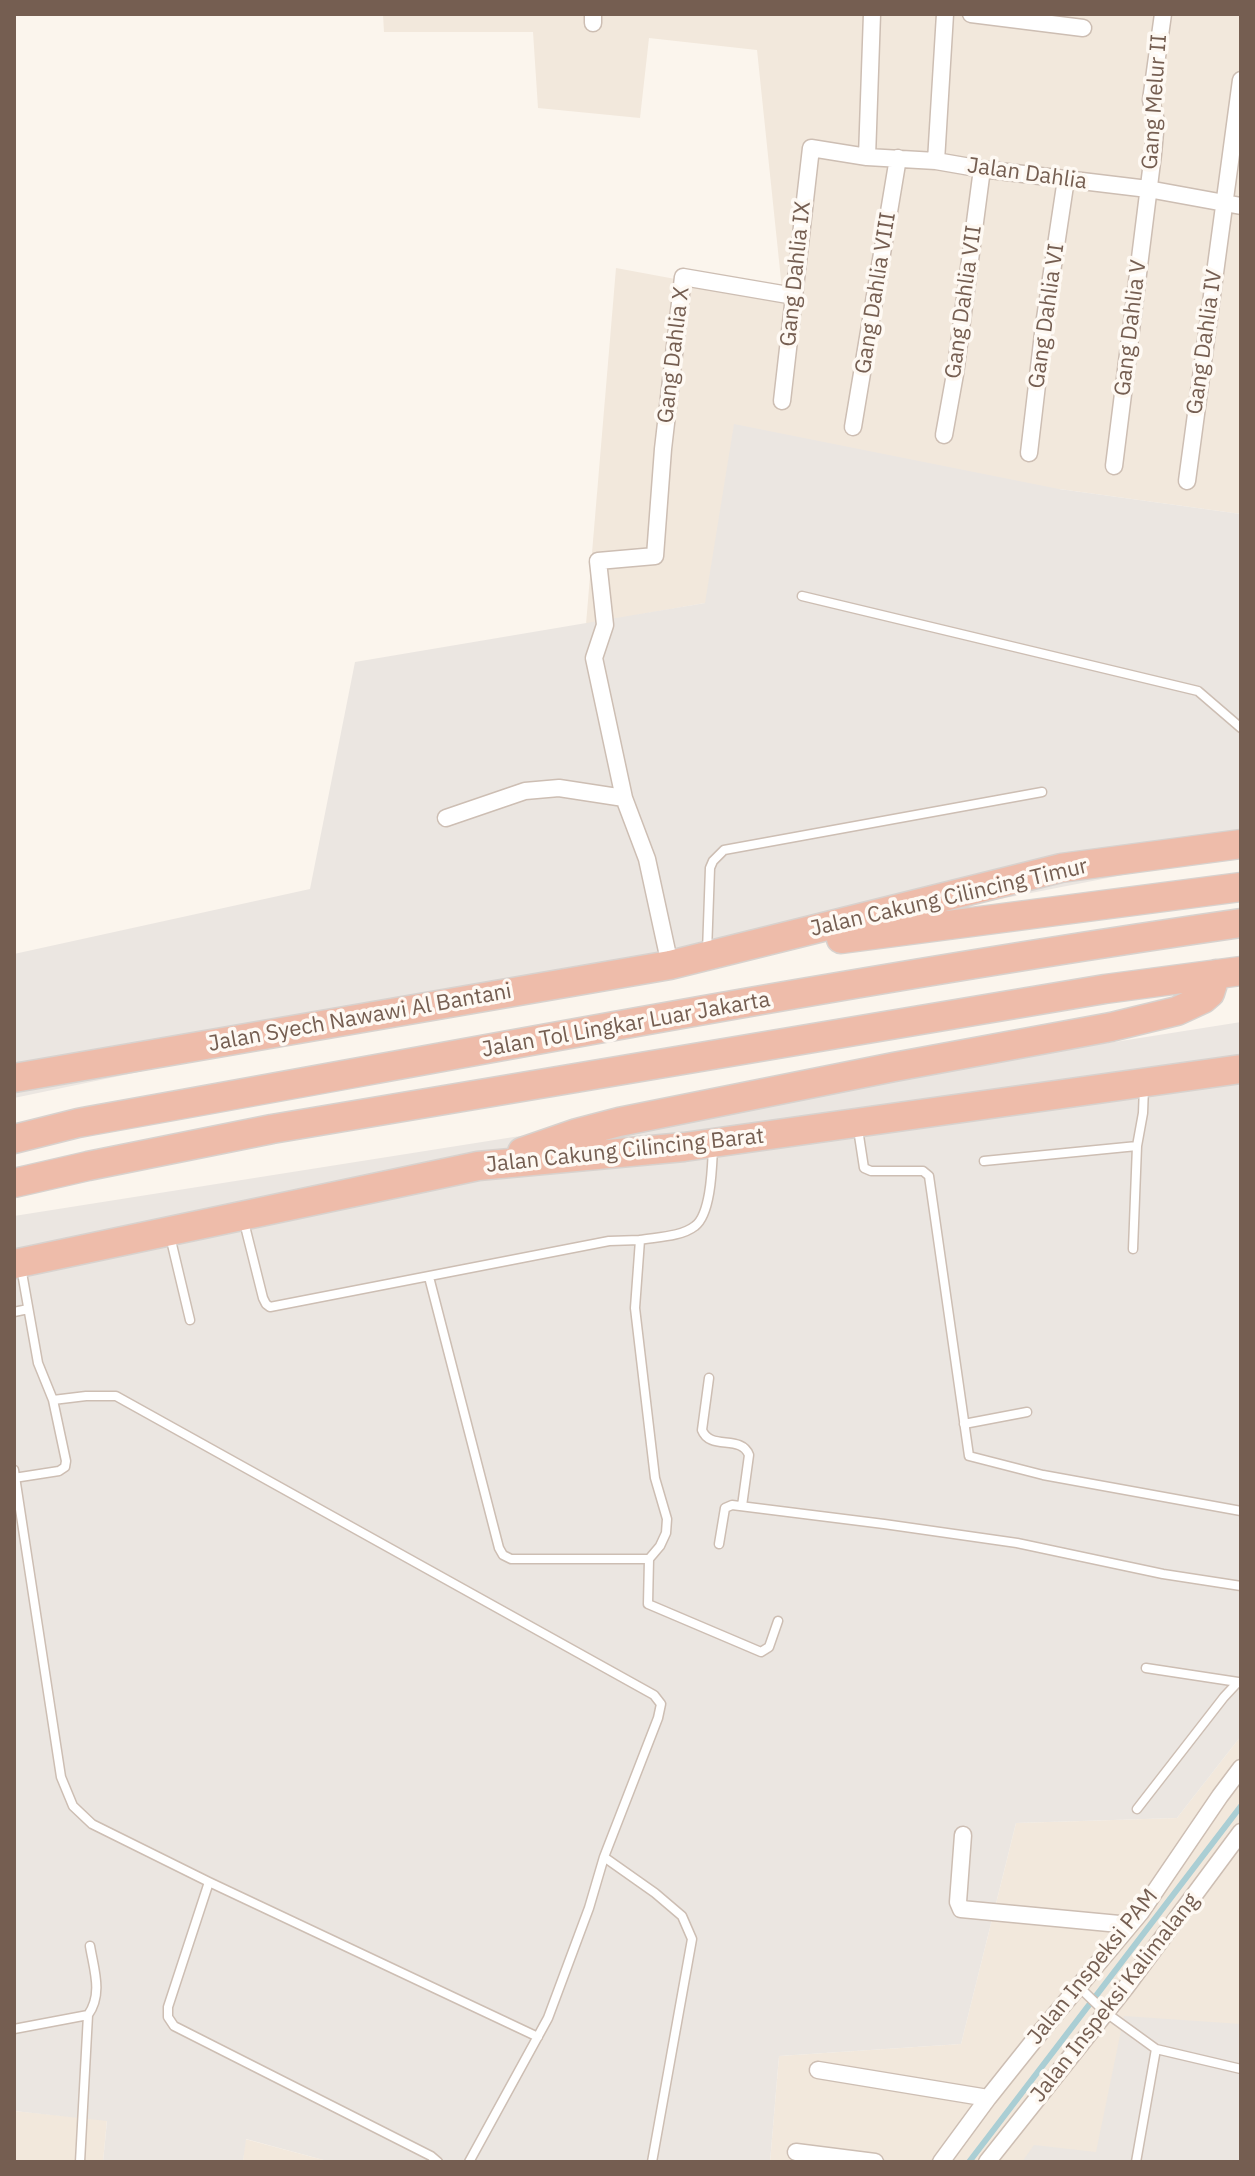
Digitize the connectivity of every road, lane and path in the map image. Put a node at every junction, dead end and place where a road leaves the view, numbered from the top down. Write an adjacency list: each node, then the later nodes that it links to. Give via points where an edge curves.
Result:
1 (872, 14): 8 (street)
2 (945, 14): 10 (street)
3 (971, 14): 5 (street)
4 (1163, 14): 13 (street, Gang Melur II, via 1151,100 1156,121)
5 (1083, 28)
6 (1241, 80): 14 (street, Gang Dahlia IV)
7 (813, 148): 8 (street, Jalan Dahlia); 16 (street, Gang Dahlia IX)
8 (867, 157): 9 (street, Jalan Dahlia)
9 (898, 158): 10 (street, Jalan Dahlia); 18 (street, Gang Dahlia VIII)
10 (936, 161): 11 (street, Jalan Dahlia)
11 (982, 169): 12 (street, Jalan Dahlia); 19 (street, Gang Dahlia VII)
12 (1066, 179): 13 (street, Jalan Dahlia); 20 (street, Gang Dahlia VI)
13 (1148, 189): 14 (street, Jalan Dahlia); 21 (street, Gang Dahlia V)
14 (1223, 203): 15 (street, Jalan Dahlia); 22 (street, Gang Dahlia IV)
15 (1241, 206)
16 (794, 296): 17 (street, Gang Dahlia IX); 26 (street, Gang Dahlia X, via 683,277 655,556 598,561 605,625 594,658)
17 (782, 401)
18 (853, 427)
19 (944, 435)
20 (1029, 453)
21 (1114, 466)
22 (1187, 481)
23 (802, 596): 24 (lane, via 1198,691)
24 (1241, 728)
25 (1042, 792): 31 (lane, via 724,850 710,868)
26 (624, 798): 27 (street, via 559,788 525,791); 32 (street, via 647,859)
27 (446, 818)
28 (1241, 844): 31 (highway, Jalan Cakung Cilincing Timur, via 1061,868)
29 (1241, 887): 31 (highway)
30 (1241, 923): 38 (highway, Jalan Tol Lingkar Luar Jakarta, via 736,1006 78,1123)
31 (707, 957): 32 (highway, Jalan Syech Nawawi Al Bantani)
32 (670, 965): 35 (highway, Jalan Syech Nawawi Al Bantani)
33 (1228, 973): 42 (highway, via 1203,999 1177,1011 619,1122); 43 (highway, Jalan Tol Lingkar Luar Jakarta, via 1105,989 272,1129)
34 (1241, 1069): 36 (highway, Jalan Cakung Cilincing Barat)
35 (14, 1078)
36 (1144, 1083): 37 (highway, Jalan Cakung Cilincing Barat); 40 (lane)
37 (858, 1124): 39 (highway, Jalan Cakung Cilincing Barat); 56 (lane, via 864,1168 923,1171 929,1176)
38 (14, 1139)
39 (713, 1143): 42 (highway, Jalan Cakung Cilincing Barat); 46 (lane, via 712,1181 696,1226)
40 (1137, 1146): 41 (lane); 47 (lane)
41 (984, 1161)
42 (478, 1166): 44 (highway, Jalan Cakung Cilincing Barat)
43 (14, 1183)
44 (243, 1216): 45 (highway, Jalan Cakung Cilincing Barat); 49 (lane, via 263,1298 270,1307)
45 (169, 1231): 48 (highway, Jalan Cakung Cilincing Barat); 52 (lane)
46 (640, 1240): 49 (lane, via 609,1241); 61 (lane, via 635,1308 655,1478 667,1519 666,1533)
47 (1133, 1249)
48 (17, 1263): 50 (lane)
49 (429, 1277): 61 (lane, via 503,1555)
50 (28, 1309): 51 (lane); 54 (lane, via 38,1363)
51 (14, 1312)
52 (190, 1320)
53 (709, 1378): 58 (lane, via 702,1430 710,1440 747,1449)
54 (53, 1400): 57 (lane, via 65,1467); 70 (lane, via 116,1396 654,1695 661,1704 658,1718)
55 (1027, 1412): 56 (lane)
56 (964, 1424): 59 (lane, via 972,1458)
57 (15, 1475): 71 (lane, via 61,1777 73,1806 92,1824)
58 (742, 1506): 60 (lane, via 725,1508); 62 (lane, via 1017,1543)
59 (1241, 1511)
60 (719, 1544)
61 (649, 1559): 63 (lane, via 650,1607 761,1652 769,1647)
62 (1241, 1586)
63 (778, 1621)
64 (1146, 1668): 65 (lane)
65 (1239, 1682): 67 (lane)
66 (1241, 1768): 72 (street, Jalan Inspeksi PAM)
67 (1137, 1809)
68 (1241, 1832): 75 (street, Jalan Inspeksi Kalimalang)
69 (963, 1835): 72 (street, via 961,1909)
70 (604, 1857): 78 (lane); 87 (lane, via 682,1916 692,1939)
71 (209, 1882): 78 (lane); 85 (lane, via 168,2007 174,2026)
72 (1130, 1925): 74 (street, Jalan Inspeksi PAM)
73 (90, 1946): 76 (lane, via 97,2000)
74 (1080, 1988): 75 (lane); 82 (street, Jalan Inspeksi PAM)
75 (1102, 2010): 79 (lane); 90 (street, Jalan Inspeksi Kalimalang)
76 (88, 2015): 77 (lane); 84 (lane)
77 (14, 2029)
78 (538, 2037): 86 (lane)
79 (1156, 2049): 80 (lane); 91 (lane)
80 (1241, 2069)
81 (818, 2070): 82 (street)
82 (988, 2098): 89 (street, Jalan Inspeksi PAM)
83 (796, 2152): 88 (street)
84 (80, 2162)
85 (438, 2162)
86 (469, 2162)
87 (652, 2162)
88 (875, 2162)
89 (941, 2162)
90 (987, 2162)
91 (1136, 2162)

